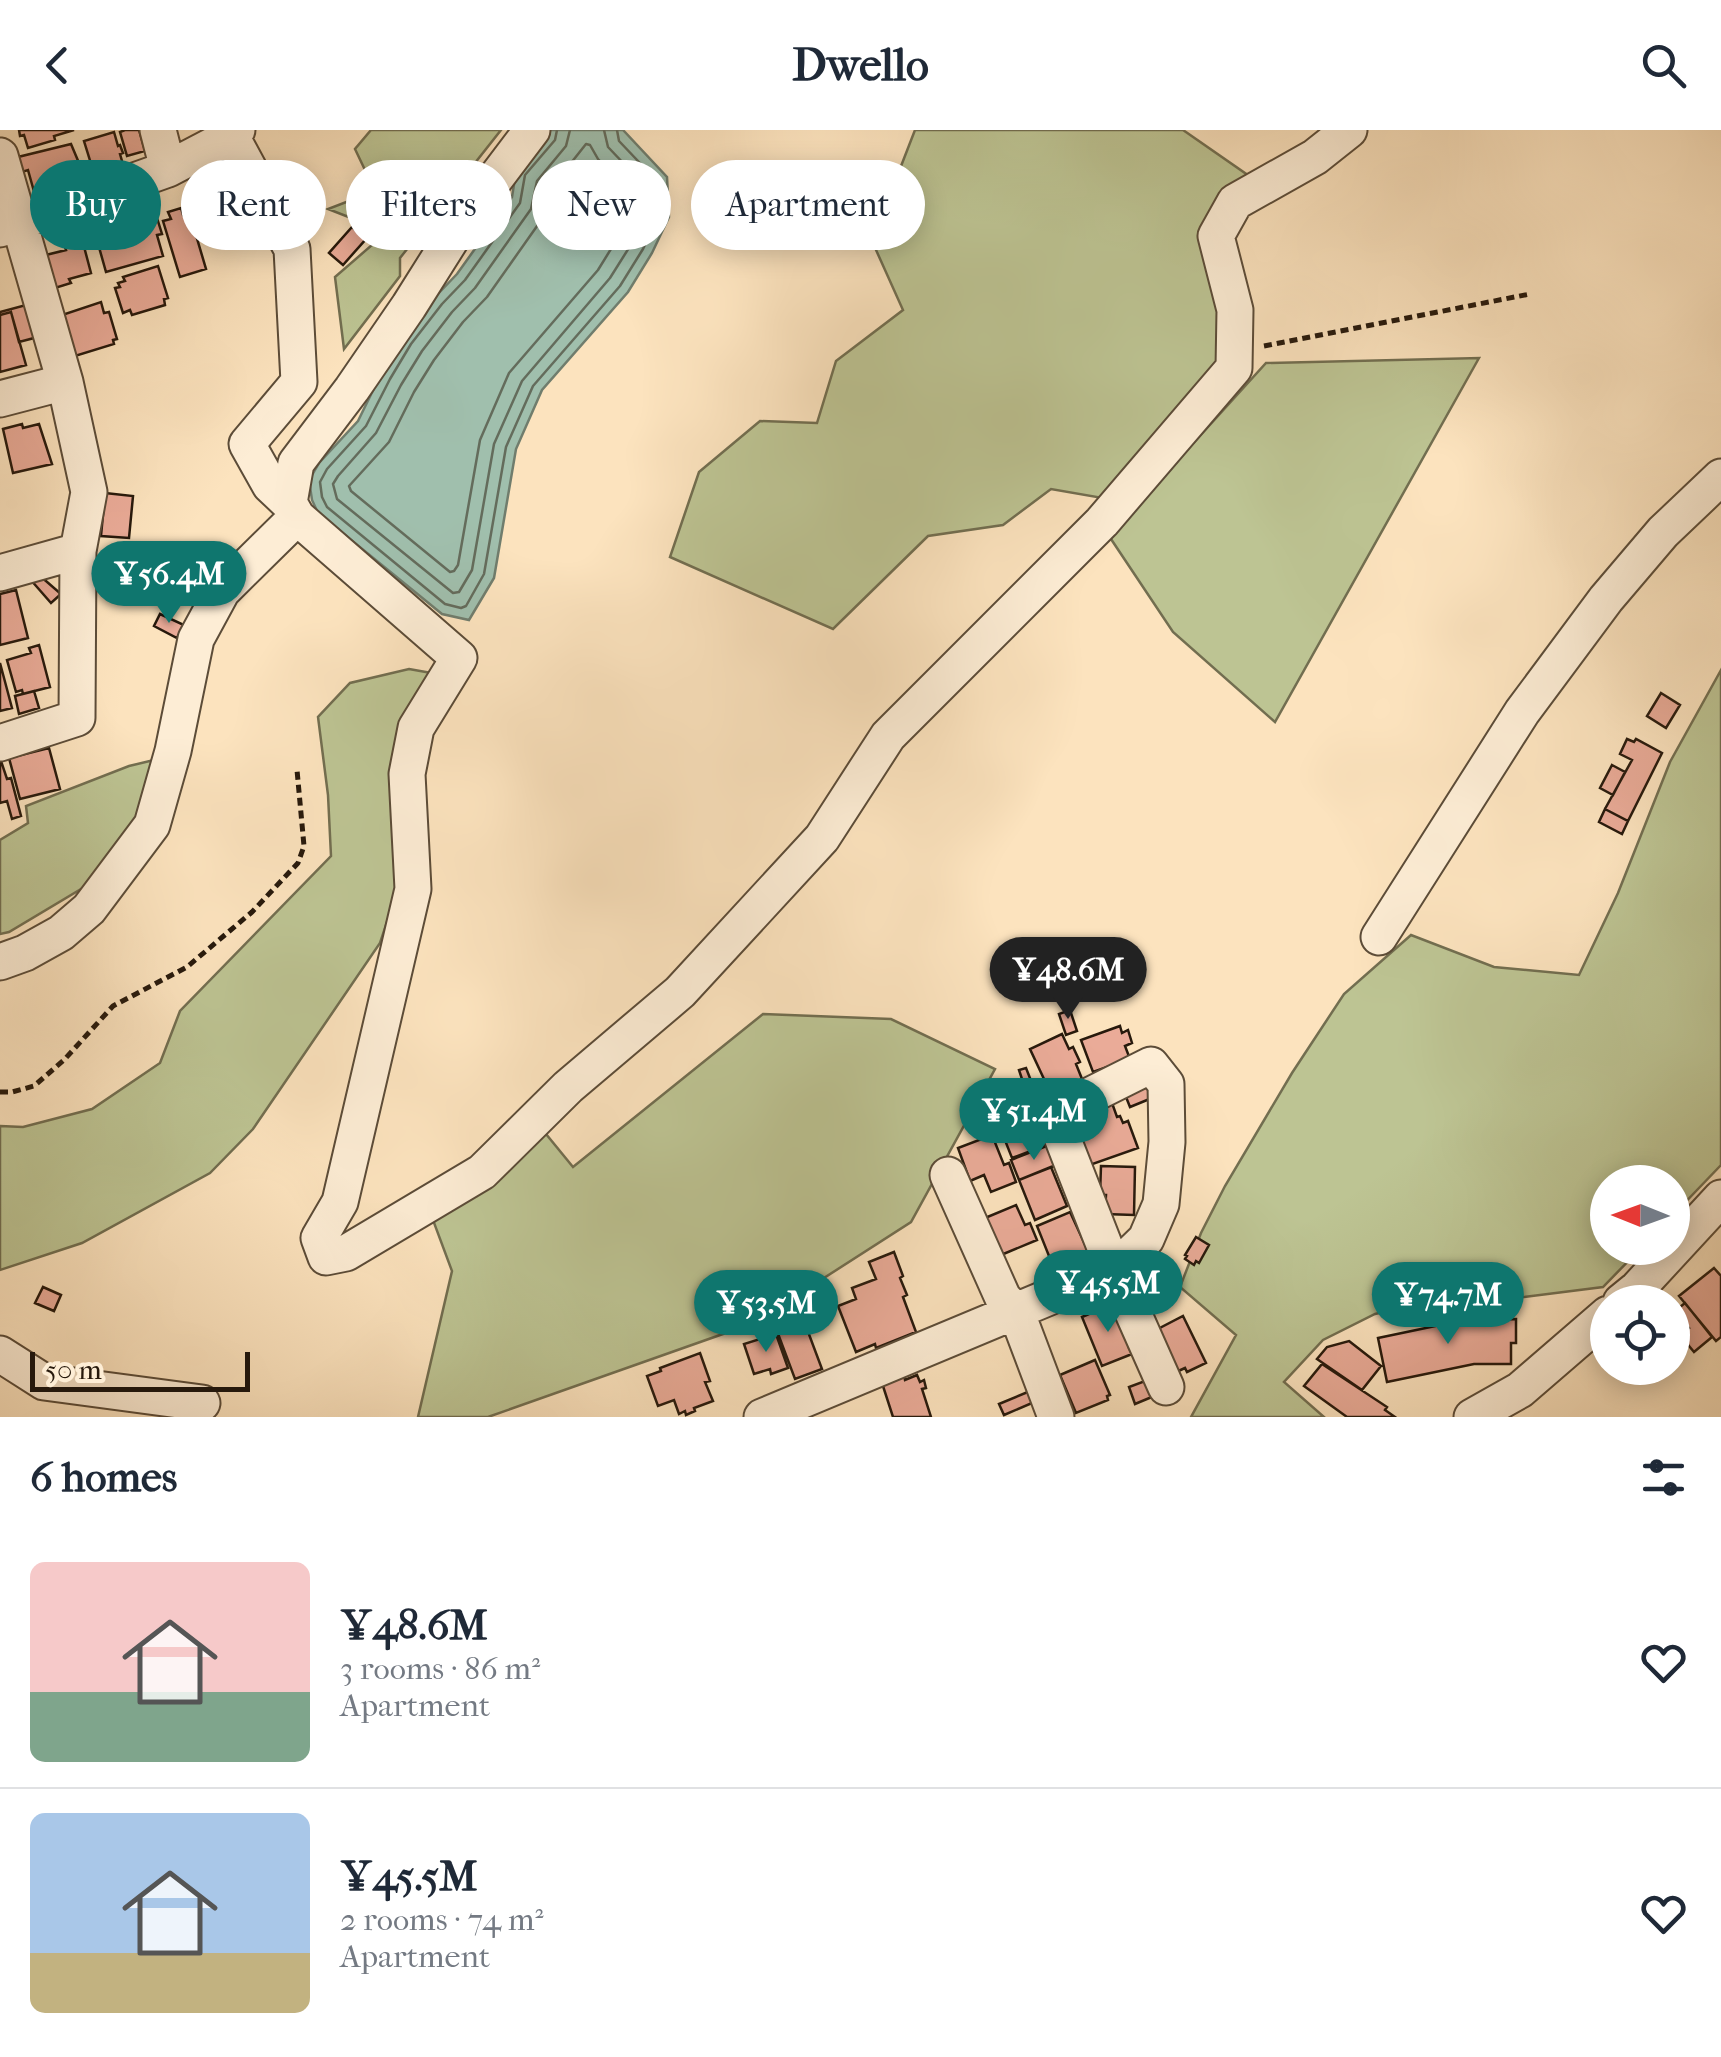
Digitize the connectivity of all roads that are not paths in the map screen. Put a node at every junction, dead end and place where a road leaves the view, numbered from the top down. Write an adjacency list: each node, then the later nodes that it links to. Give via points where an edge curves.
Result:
1 (158, 130): 6 (street)
2 (532, 130): 11 (street, via 296,462)
3 (1349, 130): 11 (street, via 1235,202 1216,236 1235,310 1234,368 1102,522 888,736 822,838 680,992 568,1086 482,1172 326,1258 319,1238 340,1202 413,889 407,774 416,728 459,658)
4 (234, 133): 6 (street); 11 (street, via 292,249 299,382 246,444)
5 (0, 156): 7 (street)
6 (168, 169): 7 (street)
7 (10, 225): 8 (street)
8 (65, 382): 9 (street); 12 (street, via 89,492)
9 (0, 399)
10 (1721, 477): 15 (street, via 1606,598 1522,712)
11 (293, 510): 16 (street, via 222,591 196,639 152,825 89,909 61,933)
12 (78, 550): 13 (street); 14 (street, via 77,718)
13 (0, 572)
14 (0, 744)
15 (1379, 937)
16 (0, 962)
17 (948, 1174): 21 (street)
18 (1721, 1198): 20 (street)
19 (1114, 1270): 19 (street, via 1053,1114 1152,1064 1166,1084 1161,1204 1146,1239); 21 (street); 24 (street)
20 (1640, 1285)
21 (1016, 1311): 26 (street); 27 (street)
22 (1590, 1330): 28 (street, via 1520,1390)
23 (0, 1354): 25 (street, via 44,1382)
24 (1166, 1387)
25 (202, 1403)
26 (762, 1417)
27 (1056, 1417)
28 (1472, 1417)

